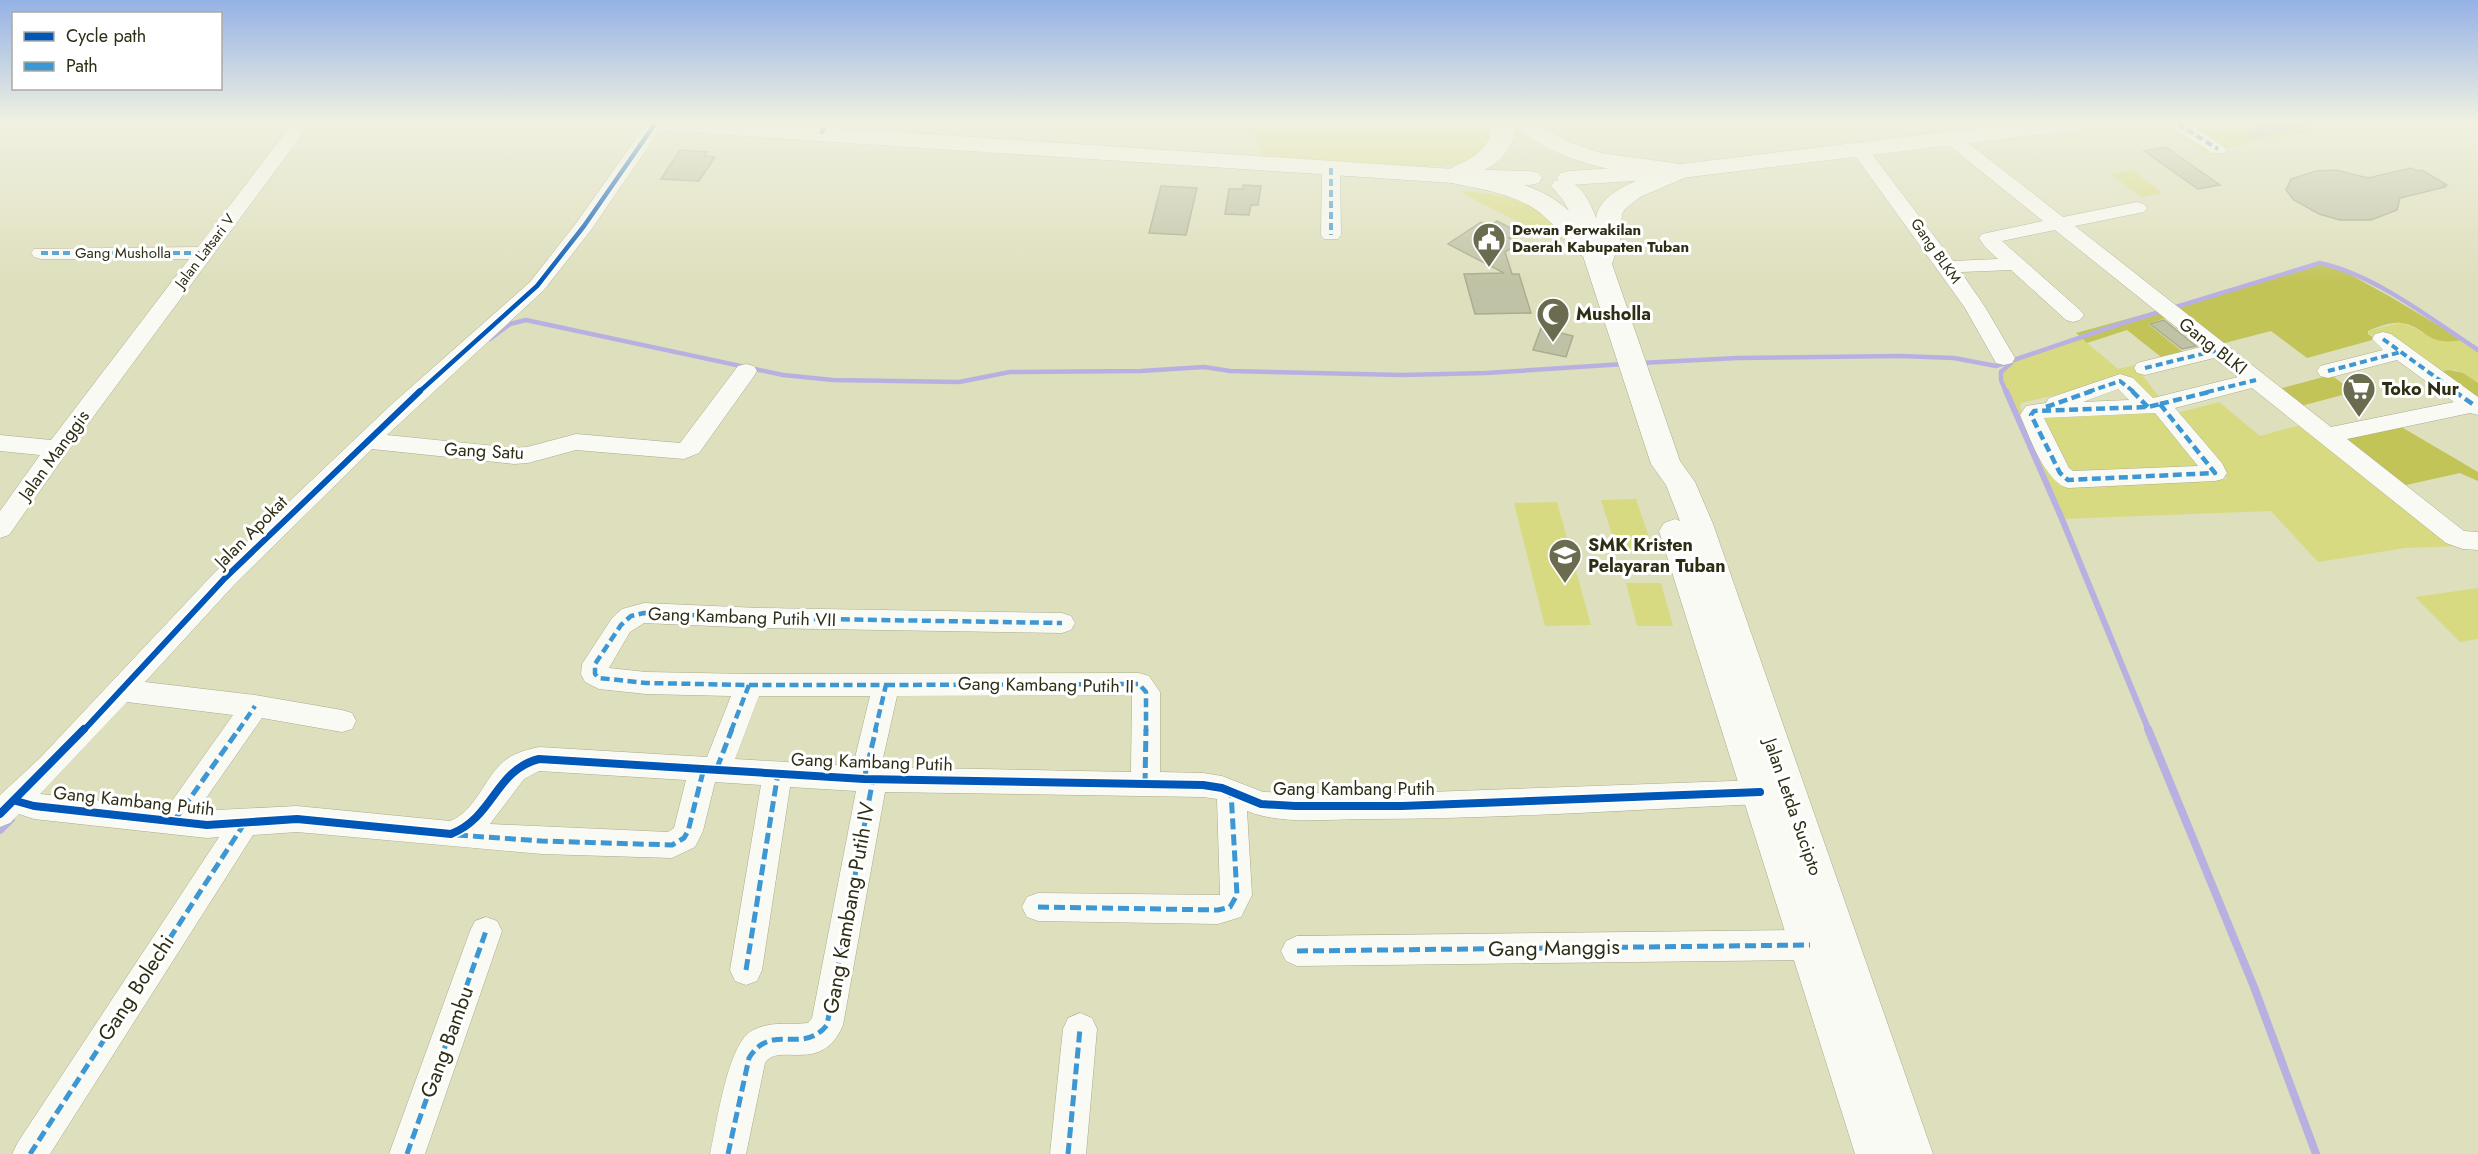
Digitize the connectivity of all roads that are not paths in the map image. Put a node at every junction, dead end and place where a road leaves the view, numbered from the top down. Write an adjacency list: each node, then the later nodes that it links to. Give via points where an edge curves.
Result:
1 (263, 175): 17 (street, Jalan Latsari V)
2 (619, 175): 34 (street, Jalan Apokat, via 537,286)
3 (1330, 175): 15 (street)
4 (1435, 175): 11 (main road)
5 (1477, 175): 11 (main road)
6 (1538, 175): 12 (main road, via 1544,187)
7 (1641, 175): 12 (main road)
8 (1672, 175): 18 (main road, via 1631,192 1616,204 1609,214)
9 (1878, 175): 20 (street, Gang BLKM)
10 (1997, 175): 14 (street, Gang BLKI)
11 (1453, 176): 18 (main road, via 1504,188 1546,205)
12 (1566, 182): 18 (main road, Jalan Letda Sucipto, via 1580,208)
13 (2137, 208): 14 (street)
14 (2061, 224): 19 (street, via 1990,237); 23 (street, Gang BLKI)
15 (1331, 235)
16 (41, 253): 17 (street, Gang Musholla)
17 (204, 253): 30 (street, Jalan Latsari V)
18 (1599, 264): 37 (main road, Jalan Letda Sucipto)
19 (2015, 264): 20 (street); 21 (street)
20 (1947, 267): 25 (street, Gang BLKM)
21 (2073, 315)
22 (2383, 339): 24 (street)
23 (2218, 350): 26 (street); 29 (street, Gang BLKI)
24 (2401, 352): 28 (street); 32 (street)
25 (2004, 358)
26 (2145, 369)
27 (746, 371): 34 (street, Gang Satu, via 688,450 571,442 522,456)
28 (2328, 371)
29 (2256, 380): 31 (street); 33 (street, Gang BLKI)
30 (108, 381): 36 (street, Jalan Manggis)
31 (2154, 406): 31 (street, via 2215,473 2065,479 2031,418 2034,411)
32 (2476, 406): 33 (street)
33 (2326, 436): 39 (street, Gang BLKI, via 2455,537)
34 (374, 442): 43 (street, Jalan Apokat, via 225,578)
35 (0, 443): 36 (street)
36 (57, 449): 38 (street, Jalan Manggis)
37 (1666, 464): 51 (main road, Jalan Letda Sucipto, via 1664,479 1672,522); 67 (main road, Jalan Letda Sucipto, via 1680,482 1696,524)
38 (0, 529)
39 (2478, 541)
40 (1062, 623): 41 (street, Gang Kambang Putih VII, via 644,613 631,616 621,625 594,669 599,678 606,680)
41 (749, 685): 42 (street); 46 (street)
42 (886, 685): 48 (street, Gang Kambang Putih IV); 49 (street, Gang Kambang Putih II, via 1139,684 1147,699)
43 (130, 691): 44 (street); 52 (street, Jalan Apokat)
44 (255, 706): 45 (street); 53 (street)
45 (342, 721)
46 (710, 768): 47 (street, Gang Kambang Putih); 55 (street, Gang Kambang Putih, via 530,760 514,769 472,825); 55 (street, via 688,831 672,844)
47 (778, 774): 48 (street, Gang Kambang Putih); 60 (street)
48 (868, 779): 49 (street, Gang Kambang Putih); 64 (street, Gang Kambang Putih IV, via 830,1017 821,1034 811,1038 765,1040 756,1045 749,1058)
49 (1145, 784): 50 (street, Gang Kambang Putih, via 1203,785)
50 (1231, 792): 51 (street, Gang Kambang Putih, via 1272,805 1370,807); 56 (street, via 1237,895 1230,907)
51 (1760, 792): 58 (main road, Jalan Letda Sucipto)
52 (18, 806): 53 (street, Gang Kambang Putih)
53 (174, 821): 54 (street, Gang Kambang Putih)
54 (244, 824): 55 (street, Gang Kambang Putih, via 314,819); 62 (street, Gang Bolechi)
55 (447, 834)
56 (1038, 907)
57 (486, 931): 63 (street, Gang Bambu)
58 (1810, 945): 59 (street, Gang Manggis); 66 (main road, Jalan Letda Sucipto)
59 (1297, 951)
60 (746, 970)
61 (1080, 1029): 65 (street)
62 (30, 1154)
63 (407, 1154)
64 (728, 1154)
65 (1068, 1154)
66 (1878, 1154)
67 (1910, 1154)

